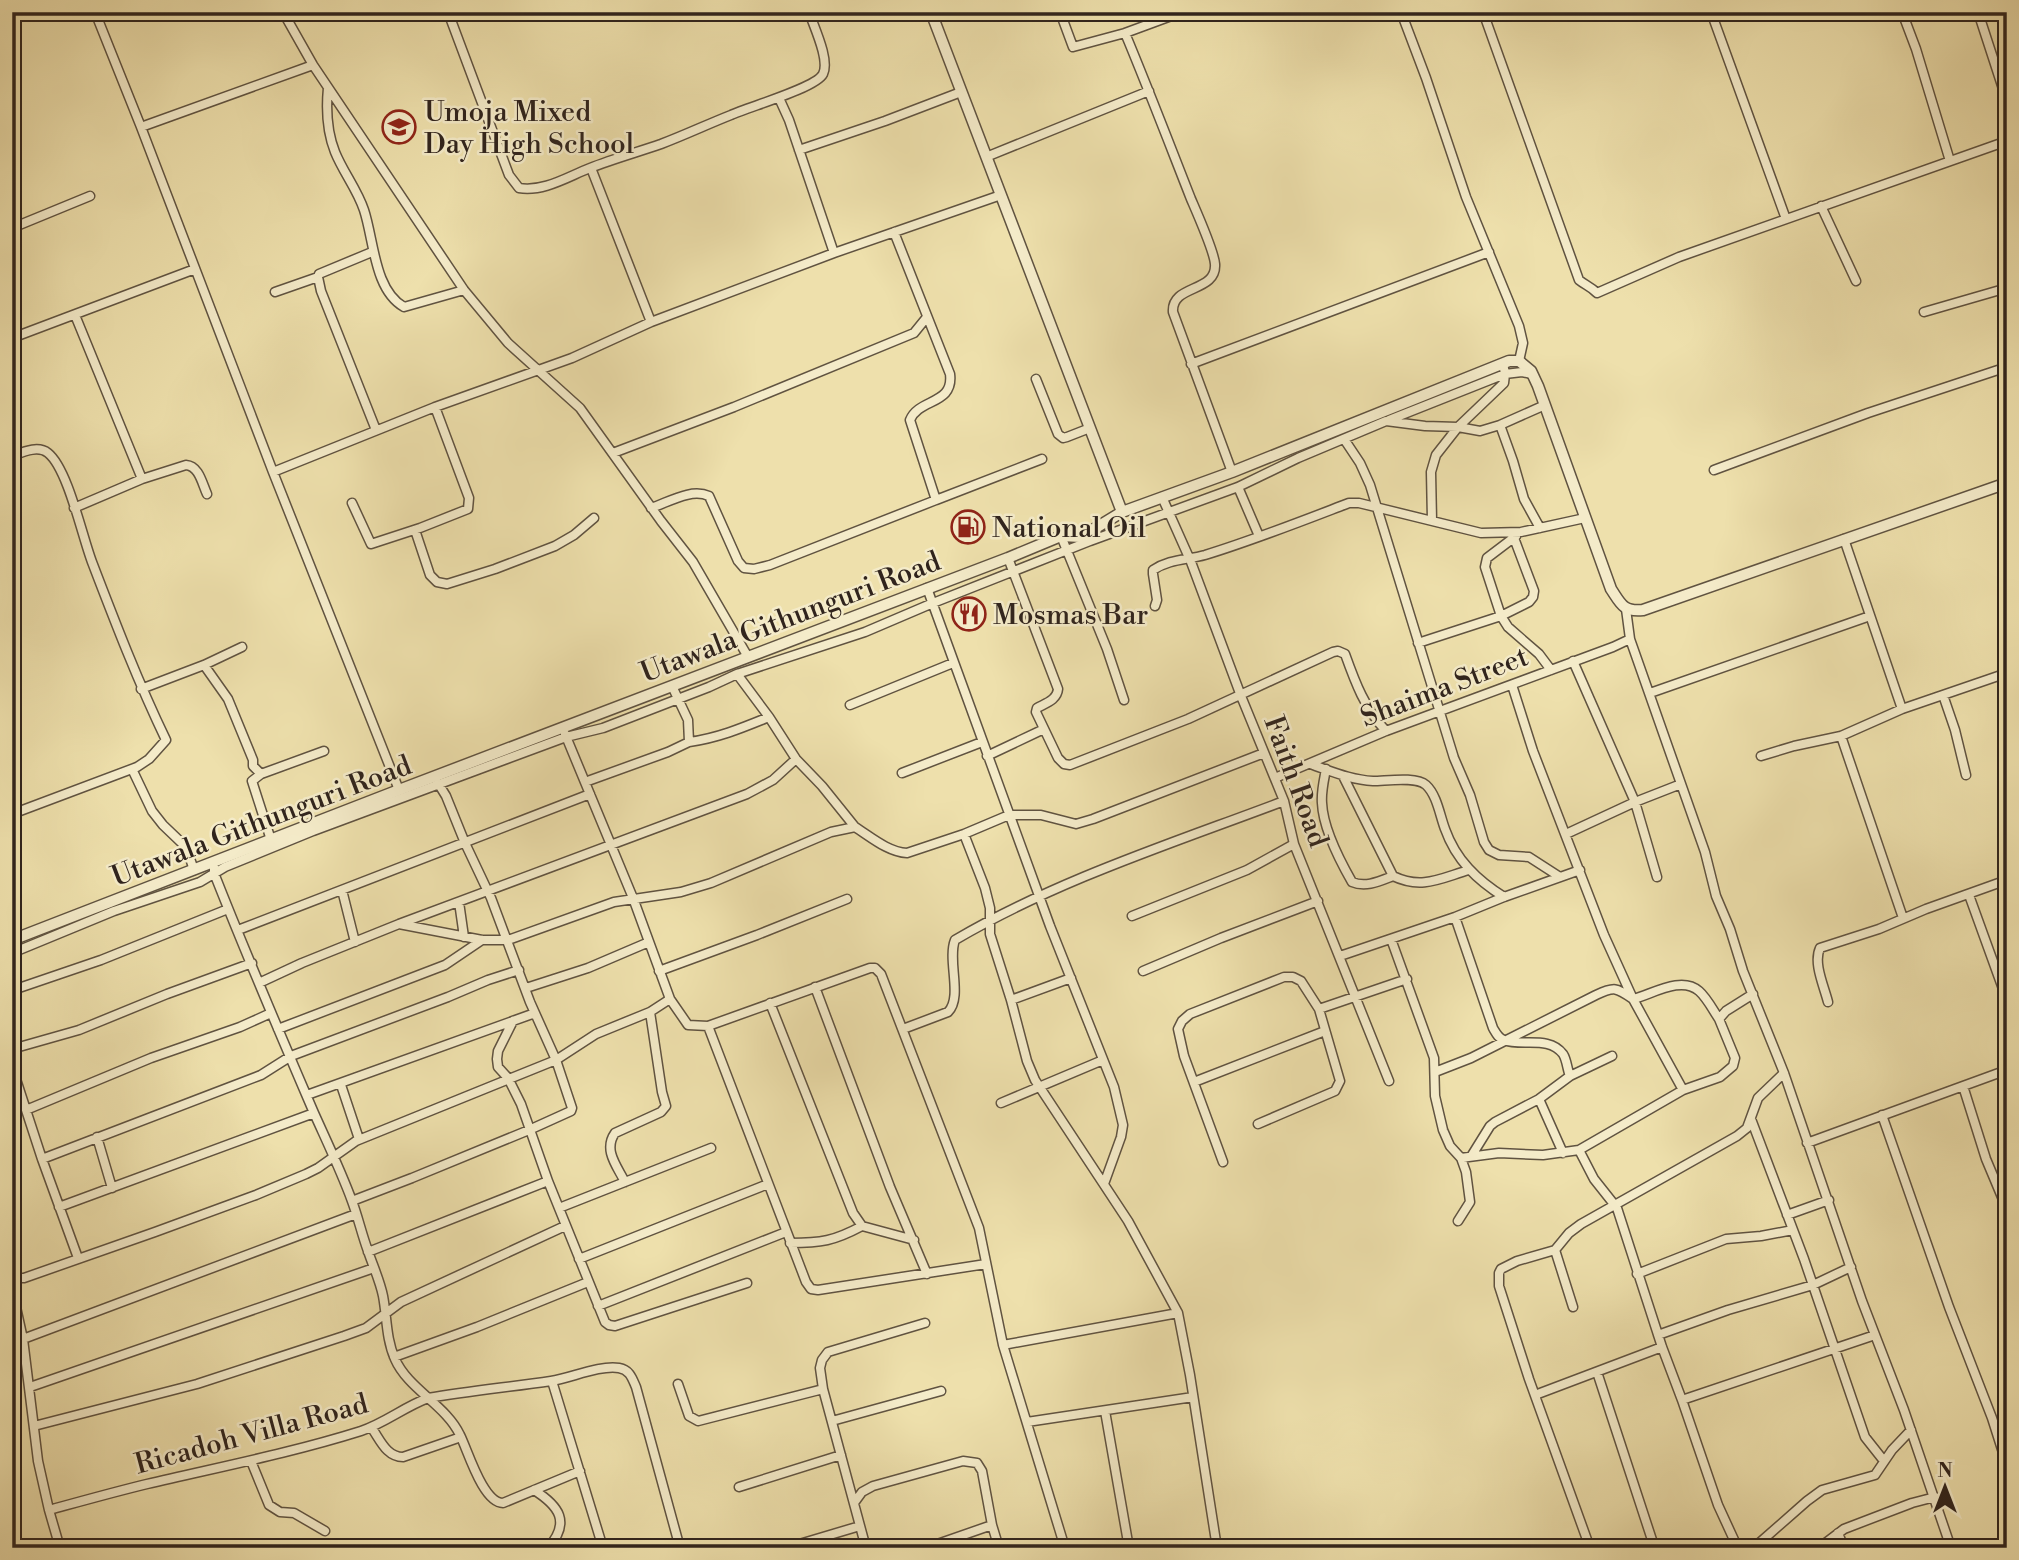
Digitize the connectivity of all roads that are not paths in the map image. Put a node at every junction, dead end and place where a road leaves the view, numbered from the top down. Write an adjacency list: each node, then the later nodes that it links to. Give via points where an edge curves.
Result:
1 (95, 12): 20 (street)
2 (283, 12): 14 (street)
3 (809, 12): 18 (street, via 826,61 824,73)
4 (931, 12): 17 (street)
5 (1060, 12): 13 (street, via 1073,47)
6 (1182, 12): 13 (street)
7 (1401, 12): 33 (street)
8 (1483, 12): 29 (street, via 1583,284 1597,293 1679,257)
9 (1711, 12): 29 (street)
10 (1902, 12): 24 (street)
11 (1978, 12): 19 (street)
12 (449, 13): 25 (street, via 509,175 519,188 543,187)
13 (1125, 33): 16 (street)
14 (313, 65): 15 (street); 20 (street)
15 (328, 87): 32 (street, via 327,117 334,150 363,206); 39 (street)
16 (1149, 91): 23 (street); 47 (street, via 1215,264 1213,277 1173,302)
17 (961, 92): 22 (street); 23 (street)
18 (779, 98): 22 (street); 25 (street)
19 (2007, 101)
20 (141, 127): 35 (street)
21 (2007, 141): 24 (street)
22 (799, 150): 34 (street)
23 (986, 157): 26 (street)
24 (1950, 161): 28 (street)
25 (591, 168): 44 (street)
26 (1001, 195): 31 (street); 58 (street)
27 (90, 196): 30 (street)
28 (1821, 206): 29 (street); 37 (street)
29 (1786, 219)
30 (12, 228)
31 (894, 232): 34 (street); 43 (street)
32 (373, 252): 36 (street); 39 (street, via 392,299 404,307)
33 (1489, 252): 46 (street, via 1519,326 1523,343); 47 (street)
34 (834, 253): 44 (street)
35 (195, 269): 42 (street); 65 (street)
36 (317, 277): 40 (street); 59 (street)
37 (1856, 281)
38 (2007, 288): 41 (street)
39 (464, 290): 50 (street, via 508,343)
40 (275, 292)
41 (1924, 312)
42 (75, 315): 45 (street); 67 (street)
43 (927, 317): 61 (street, via 914,334); 72 (street, via 951,383 947,392 915,411 910,420)
44 (651, 322): 50 (street)
45 (12, 338)
46 (1519, 361): 49 (street, Utawala Githunguri Road); 51 (street)
47 (1191, 364): 66 (street)
48 (2007, 367): 64 (street)
49 (1504, 369): 51 (street); 55 (street); 57 (street, via 1504,383); 66 (street, Utawala Githunguri Road)
50 (538, 370): 54 (street); 61 (street, via 580,408)
51 (1532, 374): 53 (street)
52 (1036, 379): 58 (street, via 1058,434 1063,438)
53 (1545, 405): 56 (street); 80 (street)
54 (435, 407): 59 (street); 83 (street, via 470,504 468,509)
55 (1386, 421): 57 (street); 60 (street)
56 (1500, 425): 57 (street, via 1480,431); 82 (street, via 1524,499)
57 (1458, 427): 81 (street, via 1432,463)
58 (1090, 428): 77 (street)
59 (376, 430): 65 (street)
60 (1344, 439): 69 (street); 74 (street, via 1360,463)
61 (613, 453): 76 (street)
62 (12, 456): 75 (street, via 40,449 49,453)
63 (1042, 459): 72 (street)
64 (1714, 470)
65 (272, 472): 144 (street)
66 (1232, 472): 71 (street, Utawala Githunguri Road)
67 (142, 479): 70 (street, via 191,465); 75 (street)
68 (2007, 483): 87 (street)
69 (1238, 487): 78 (street); 86 (street)
70 (207, 494)
71 (1162, 497): 77 (street, Utawala Githunguri Road); 78 (street, Faith Road)
72 (936, 500): 76 (street, via 754,569 744,568 738,561 709,496 690,494)
73 (352, 503): 83 (street, via 371,544)
74 (1376, 507): 81 (street); 86 (street, via 1349,503); 99 (street)
75 (74, 508): 112 (street)
76 (651, 508): 101 (street, via 692,562)
77 (1122, 512): 85 (street, Utawala Githunguri Road, via 1081,537)
78 (1170, 513): 88 (street); 90 (street, Faith Road)
79 (594, 518): 83 (street, via 555,546 447,584 430,575)
80 (1586, 519): 82 (street); 95 (street, via 1611,589)
81 (1432, 520): 84 (street, via 1481,533)
82 (1540, 528): 84 (street)
83 (415, 530)
84 (1517, 535): 96 (street, via 1485,562); 96 (street, via 1534,592 1529,602)
85 (1060, 536): 88 (street); 89 (street, Utawala Githunguri Road)
86 (1259, 536): 90 (street)
87 (1844, 539): 95 (street, via 1643,610); 97 (street)
88 (1066, 551): 91 (street); 117 (street)
89 (1007, 558): 91 (street); 92 (street, Utawala Githunguri Road)
90 (1189, 558): 94 (street, via 1153,570); 115 (street, Faith Road)
91 (1013, 572): 93 (street); 122 (street, via 1058,689 1054,699 1037,708)
92 (926, 588): 93 (street); 101 (street, Utawala Githunguri Road)
93 (933, 603): 103 (street); 108 (street, via 865,632)
94 (1155, 606)
95 (1626, 609): 98 (street)
96 (1501, 616): 99 (street); 106 (street)
97 (1870, 616): 113 (street); 119 (street)
98 (1630, 639): 102 (street, Shaima Street); 113 (street)
99 (1419, 643): 120 (street)
100 (242, 647): 104 (street)
101 (748, 657): 105 (street, Utawala Githunguri Road)
102 (1573, 661): 106 (street, Shaima Street); 147 (street)
103 (953, 663): 118 (street); 127 (street)
104 (204, 665): 112 (street); 137 (street, via 228,699 253,766)
105 (717, 669): 109 (street); 111 (street, Utawala Githunguri Road)
106 (1551, 670): 110 (street, Shaima Street)
107 (2007, 673): 114 (street)
108 (737, 674): 109 (street); 121 (street)
109 (723, 680): 116 (street)
110 (1513, 685): 120 (street, Shaima Street); 152 (street)
111 (672, 686): 116 (street); 123 (street, Utawala Githunguri Road)
112 (142, 689): 134 (street, via 166,740)
113 (1650, 693): 143 (street)
114 (1943, 695): 119 (street); 138 (street)
115 (1241, 696): 122 (street, via 1070,765 1058,758); 124 (street, via 1338,652 1345,654 1356,685); 129 (street, Faith Road)
116 (679, 698): 123 (street, via 604,727); 126 (street, via 688,720)
117 (1124, 700)
118 (850, 705)
119 (1902, 709): 125 (street)
120 (1440, 711): 124 (street, Shaima Street); 163 (street, via 1489,850 1529,857)
121 (769, 717): 126 (street); 132 (street)
122 (1044, 729): 130 (street)
123 (564, 732): 141 (street, Utawala Githunguri Road); 142 (street)
124 (1385, 732): 133 (street, Shaima Street)
125 (1841, 736): 131 (street); 178 (street)
126 (689, 742): 142 (street)
127 (982, 742): 130 (street); 136 (street)
128 (324, 751): 137 (street)
129 (1264, 753): 140 (street, Faith Road); 149 (street, via 1093,820 1076,824 1041,815)
130 (987, 756): 149 (street)
131 (1761, 756)
132 (796, 759): 150 (street); 156 (street, via 773,780 747,794)
133 (1310, 764): 135 (street); 140 (street, Shaima Street)
134 (132, 769): 148 (street); 158 (street, via 152,811 186,847)
135 (1326, 769): 139 (street); 162 (street, via 1324,814 1352,882 1370,884)
136 (902, 773)
137 (261, 774): 153 (street, via 252,781)
138 (1966, 775)
139 (1343, 776): 159 (street, via 1425,783 1460,860); 162 (street)
140 (1275, 778): 146 (street, Faith Road)
141 (437, 781): 144 (street, Utawala Githunguri Road); 154 (street); 161 (street)
142 (585, 782): 145 (street)
143 (1681, 784): 147 (street); 201 (street)
144 (398, 790): 153 (street, Utawala Githunguri Road)
145 (590, 794): 154 (street); 156 (street)
146 (1284, 802): 155 (street, Faith Road); 169 (street)
147 (1635, 802): 152 (street); 164 (street)
148 (12, 814)
149 (1009, 815): 151 (street); 169 (street)
150 (855, 827): 151 (street, via 898,853); 171 (street, via 831,832 710,883)
151 (964, 834): 179 (street, via 985,888)
152 (1566, 834): 160 (street)
153 (271, 840): 157 (street, Utawala Githunguri Road)
154 (465, 843): 166 (street); 167 (street)
155 (1294, 844): 173 (street, Faith Road); 176 (street, via 1247,870)
156 (611, 845): 167 (street); 171 (street)
157 (215, 862): 158 (street, Utawala Githunguri Road); 161 (street)
158 (194, 870): 184 (street, Utawala Githunguri Road)
159 (1469, 870): 162 (street, via 1424,884 1406,883); 170 (street)
160 (1580, 870): 163 (street); 204 (street)
161 (214, 873): 175 (street); 189 (street)
162 (1393, 876)
163 (1560, 877): 170 (street)
164 (1657, 877)
165 (2007, 880): 168 (street)
166 (342, 890): 181 (street); 187 (street)
167 (488, 891): 174 (street); 186 (street)
168 (1969, 895): 178 (street); 206 (street)
169 (1040, 897): 179 (street); 195 (street)
170 (1504, 897): 177 (street)
171 (634, 898): 186 (street); 188 (street)
172 (847, 899): 193 (street)
173 (1318, 901): 190 (street, Faith Road); 194 (street)
174 (459, 902): 180 (street); 182 (street)
175 (228, 909): 181 (street); 200 (street)
176 (1132, 916)
177 (1455, 918): 183 (street); 219 (street, via 1493,1028)
178 (1903, 918): 207 (street, via 1820,948 1818,962)
179 (991, 919): 205 (street, via 990,934); 217 (street, via 954,940 952,1008)
180 (399, 924): 182 (street); 187 (street)
181 (238, 930): 191 (street)
182 (464, 937): 185 (street)
183 (1391, 939): 190 (street); 196 (street)
184 (12, 940)
185 (482, 940): 186 (street); 216 (street, via 445,965)
186 (508, 940): 192 (street)
187 (355, 942): 197 (street)
188 (649, 942): 193 (street); 199 (street)
189 (12, 953)
190 (1340, 956): 202 (street, Faith Road)
191 (252, 963): 197 (street); 220 (street, via 79,1030)
192 (519, 971): 199 (street); 221 (street)
193 (659, 971): 203 (street)
194 (1143, 971)
195 (1071, 978): 205 (street); 224 (street)
196 (1407, 979): 202 (street); 227 (street)
197 (259, 983): 211 (street)
198 (815, 987): 208 (street); 217 (street, via 876,968); 275 (street)
199 (526, 988): 212 (street)
200 (13, 990)
201 (1753, 993): 213 (street); 228 (street)
202 (1356, 996): 209 (street); 231 (street, Faith Road)
203 (670, 999): 210 (street); 215 (street, via 688,1025)
204 (1633, 999): 213 (street, via 1666,987 1695,988); 219 (street, via 1618,989 1605,991); 236 (street)
205 (1012, 1000): 234 (street)
206 (2007, 1000)
207 (1828, 1002)
208 (770, 1003): 215 (street); 272 (street)
209 (1319, 1009): 218 (street); 232 (street, via 1301,981 1284,977 1190,1014 1178,1029)
210 (650, 1012): 223 (street, via 596,1034); 258 (street, via 666,1106 612,1137 609,1149)
211 (271, 1013): 216 (street); 240 (street)
212 (535, 1013): 214 (street); 223 (street)
213 (1719, 1019): 236 (street, via 1735,1064 1720,1077)
214 (513, 1021): 230 (street, via 497,1059); 233 (street)
215 (708, 1026): 259 (street)
216 (278, 1029): 221 (street)
217 (903, 1029): 281 (street, via 965,1187)
218 (1325, 1031): 232 (street); 244 (street, via 1340,1081 1335,1091)
219 (1504, 1040): 227 (street); 229 (street, via 1556,1048)
220 (12, 1049)
221 (290, 1056): 237 (street); 246 (street, via 261,1075)
222 (1612, 1056): 229 (street)
223 (556, 1060): 230 (street); 245 (street, via 571,1111)
224 (1103, 1060): 234 (street); 260 (street, via 1123,1125)
225 (12, 1067): 240 (street)
226 (2007, 1070): 235 (street)
227 (1435, 1072): 254 (street, via 1443,1130)
228 (1784, 1073): 243 (street, via 1758,1098); 248 (street)
229 (1570, 1076): 238 (street)
230 (508, 1078): 245 (street); 247 (street)
231 (1389, 1081)
232 (1194, 1082): 256 (street)
233 (341, 1085): 237 (street); 247 (street)
234 (1038, 1086): 239 (street); 260 (street)
235 (1963, 1086): 242 (street); 267 (street)
236 (1683, 1090): 250 (street)
237 (307, 1096): 241 (street)
238 (1539, 1099): 251 (street); 252 (street, via 1490,1126)
239 (1001, 1103)
240 (26, 1110): 255 (street)
241 (314, 1113): 253 (street); 261 (street)
242 (1882, 1115): 248 (street); 323 (street)
243 (1751, 1119): 264 (street, via 1737,1136); 269 (street)
244 (1258, 1124)
245 (529, 1130): 257 (street); 263 (street)
246 (97, 1137): 255 (street); 261 (street)
247 (359, 1139): 253 (street)
248 (1807, 1143): 262 (street)
249 (711, 1148): 258 (street)
250 (1579, 1150): 251 (street); 264 (street, via 1594,1179)
251 (1563, 1153): 252 (street)
252 (1472, 1155): 254 (street)
253 (335, 1156): 263 (street); 279 (street, via 256,1195)
254 (1461, 1158): 270 (street, via 1470,1202)
255 (41, 1159): 265 (street)
256 (1223, 1161)
257 (548, 1181): 266 (street); 278 (street)
258 (625, 1182): 266 (street)
259 (768, 1184): 274 (street); 280 (street)
260 (1104, 1184): 294 (street)
261 (112, 1188): 265 (street)
262 (1829, 1200): 269 (street); 282 (street)
263 (352, 1201): 268 (street)
264 (1615, 1204): 277 (street, via 1569,1233); 285 (street)
265 (59, 1207): 279 (street)
266 (559, 1209): 271 (street)
267 (2007, 1209)
268 (356, 1214): 278 (street); 298 (street)
269 (1787, 1215): 273 (street)
270 (1458, 1221)
271 (565, 1226): 280 (street); 293 (street)
272 (862, 1226): 275 (street); 276 (street, via 819,1242)
273 (1793, 1230): 285 (street, via 1726,1239); 289 (street)
274 (786, 1232): 276 (street); 291 (street)
275 (914, 1240): 284 (street)
276 (790, 1242): 284 (street, via 811,1289)
277 (1555, 1250): 292 (street); 309 (street, via 1517,1261 1499,1273 1499,1286)
278 (368, 1252): 283 (street)
279 (78, 1258): 286 (street)
280 (579, 1259): 287 (street)
281 (986, 1264): 284 (street); 299 (street)
282 (1851, 1267): 289 (street); 297 (street)
283 (374, 1268): 293 (street); 306 (street)
284 (927, 1274)
285 (1637, 1274): 296 (street)
286 (12, 1279)
287 (588, 1282): 291 (street); 302 (street)
288 (747, 1283): 291 (street, via 615,1326 605,1322)
289 (1813, 1285): 296 (street); 301 (street)
290 (12, 1289): 298 (street)
291 (598, 1306)
292 (1573, 1307)
293 (386, 1312): 302 (street); 316 (street, via 366,1328 197,1384)
294 (1178, 1313): 299 (street); 310 (street)
295 (925, 1323): 307 (street, via 828,1352 820,1368)
296 (1658, 1335): 300 (street)
297 (1875, 1335): 301 (street); 318 (street)
298 (23, 1339): 306 (street)
299 (1003, 1345): 315 (street)
300 (1662, 1347): 303 (street); 312 (street)
301 (1835, 1349): 312 (street); 322 (street, via 1865,1437)
302 (394, 1357): 311 (street)
303 (1597, 1372): 309 (street); 334 (street)
304 (552, 1381): 311 (street, Ricadoh Villa Road); 324 (street); 338 (street, Ricadoh Villa Road, via 607,1368 631,1375)
305 (678, 1384): 307 (street, via 689,1416 698,1421)
306 (30, 1387): 316 (street)
307 (823, 1389): 314 (street)
308 (941, 1391): 314 (street)
309 (1535, 1395): 346 (street)
310 (1193, 1397): 313 (street); 345 (street)
311 (428, 1398): 317 (street, Ricadoh Villa Road); 319 (street)
312 (1682, 1400): 347 (street, via 1718,1505)
313 (1105, 1411): 315 (street); 344 (street)
314 (832, 1421): 320 (street)
315 (1027, 1422): 343 (street)
316 (34, 1426): 329 (street)
317 (371, 1427): 319 (street, via 396,1457); 321 (street, Ricadoh Villa Road)
318 (1911, 1430): 322 (street); 327 (street)
319 (461, 1437): 326 (street, via 491,1499 503,1503)
320 (841, 1455): 325 (street); 328 (street)
321 (251, 1461): 329 (street, Ricadoh Villa Road); 332 (street, via 269,1505)
322 (1884, 1461): 348 (street, via 1875,1475 1822,1490)
323 (2007, 1465)
324 (580, 1471): 326 (street); 337 (street)
325 (739, 1487)
326 (534, 1490): 336 (street, via 559,1514 557,1538)
327 (1935, 1497): 333 (street); 351 (street)
328 (854, 1503): 330 (street, via 873,1486 973,1461 982,1471); 331 (street)
329 (49, 1510): 335 (street)
330 (992, 1525): 341 (street); 342 (street)
331 (860, 1526): 339 (street); 340 (street)
332 (325, 1531)
333 (1839, 1533): 349 (street); 350 (street)
334 (1654, 1546)
335 (60, 1548)
336 (548, 1548)
337 (603, 1548)
338 (680, 1548)
339 (786, 1548)
340 (866, 1548)
341 (926, 1548)
342 (999, 1548)
343 (1065, 1548)
344 (1129, 1548)
345 (1217, 1548)
346 (1590, 1548)
347 (1742, 1548)
348 (1750, 1548)
349 (1819, 1548)
350 (1844, 1548)
351 (1951, 1548)

